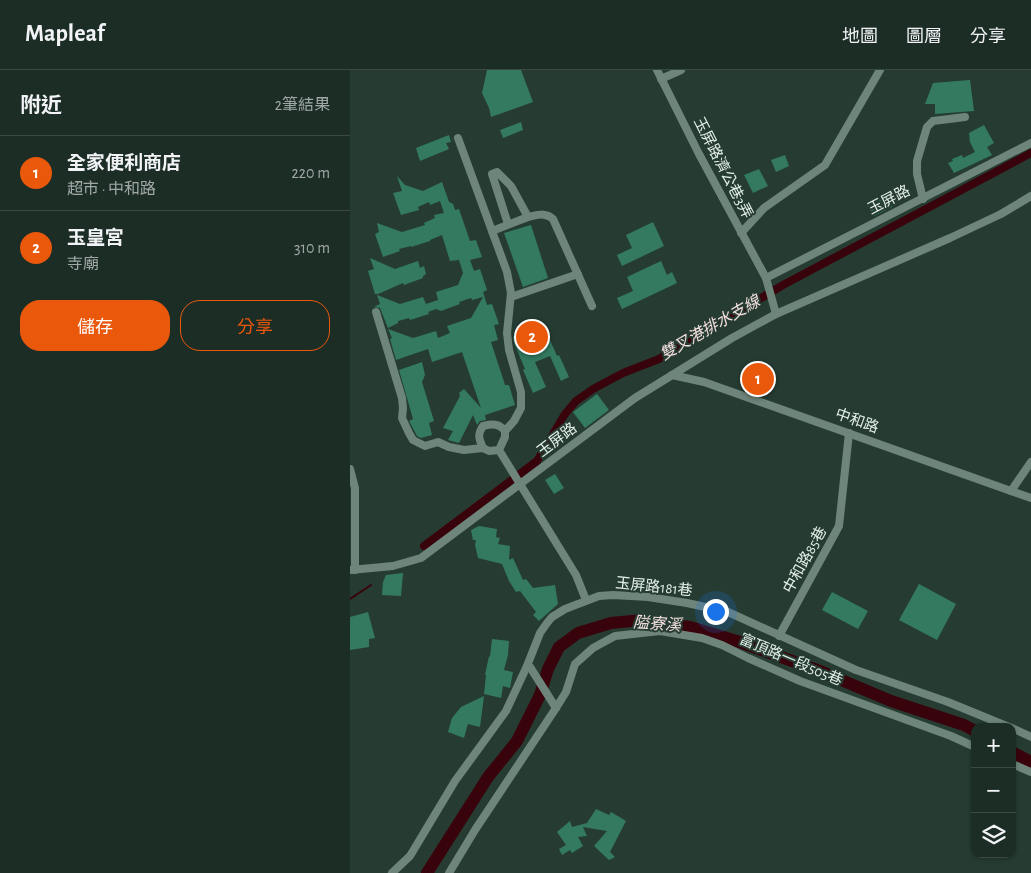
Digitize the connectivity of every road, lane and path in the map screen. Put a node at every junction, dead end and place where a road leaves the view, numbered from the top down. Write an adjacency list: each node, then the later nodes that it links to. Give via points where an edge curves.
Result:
1 (657, 70): 4 (street, 玉屏路濟公巷3弄)
2 (681, 70): 4 (street)
3 (880, 70): 13 (street, via 825,165 764,208)
4 (661, 79): 13 (street, 玉屏路濟公巷3弄)
5 (965, 117): 9 (street, via 933,121 926,127 917,161)
6 (458, 138): 12 (street)
7 (1031, 143): 9 (street, 玉屏路)
8 (1031, 196): 19 (street, 玉屏路, via 950,238)
9 (923, 199): 15 (street, 玉屏路)
10 (528, 217): 11 (street); 11 (street, via 511,186 497,172 492,174); 14 (street, via 542,214 553,219)
11 (508, 224): 12 (street)
12 (492, 231): 16 (street, via 507,272)
13 (740, 233): 15 (street, 玉屏路濟公巷3弄)
14 (578, 274): 16 (street); 17 (street)
15 (766, 278): 19 (street)
16 (511, 297): 21 (street, via 507,333 522,392 522,408)
17 (592, 306)
18 (376, 312): 23 (street, via 402,398 402,418 413,440 425,446 438,442 464,450)
19 (776, 314): 20 (street, 玉屏路)
20 (672, 375): 22 (street, 中和路, via 704,382); 27 (street, 玉屏路, via 635,398)
21 (504, 431): 23 (street, via 497,425 483,426 479,439); 24 (street)
22 (849, 433): 28 (street, 中和路); 32 (street, 中和路85巷, via 839,526)
23 (483, 448): 24 (street)
24 (499, 450): 27 (street)
25 (1031, 462): 28 (street)
26 (350, 469): 30 (street, via 355,488)
27 (521, 485): 30 (street, 玉屏路, via 421,558 393,566); 31 (street, via 576,575)
28 (1011, 491): 29 (street, 中和路)
29 (1031, 498)
30 (353, 570)
31 (586, 600): 32 (street, 玉屏路181巷, via 613,595 687,602 728,612); 33 (street, 玉屏路181巷, via 552,617 540,633)
32 (779, 636): 35 (street, 玉屏路181巷, via 856,670)
33 (529, 667): 34 (street); 41 (street, 玉屏路181巷, via 506,711 455,782 410,856)
34 (554, 706): 38 (street, 富頂路一段505巷, via 566,692 575,664 593,648 615,636 670,632 722,645 800,681); 42 (street, 富頂路一段505巷)
35 (1001, 723)
36 (1016, 730): 37 (street, 玉屏路181巷)
37 (1031, 737)
38 (971, 745)
39 (1016, 766): 40 (street)
40 (1031, 772)
41 (392, 873)
42 (449, 873)

